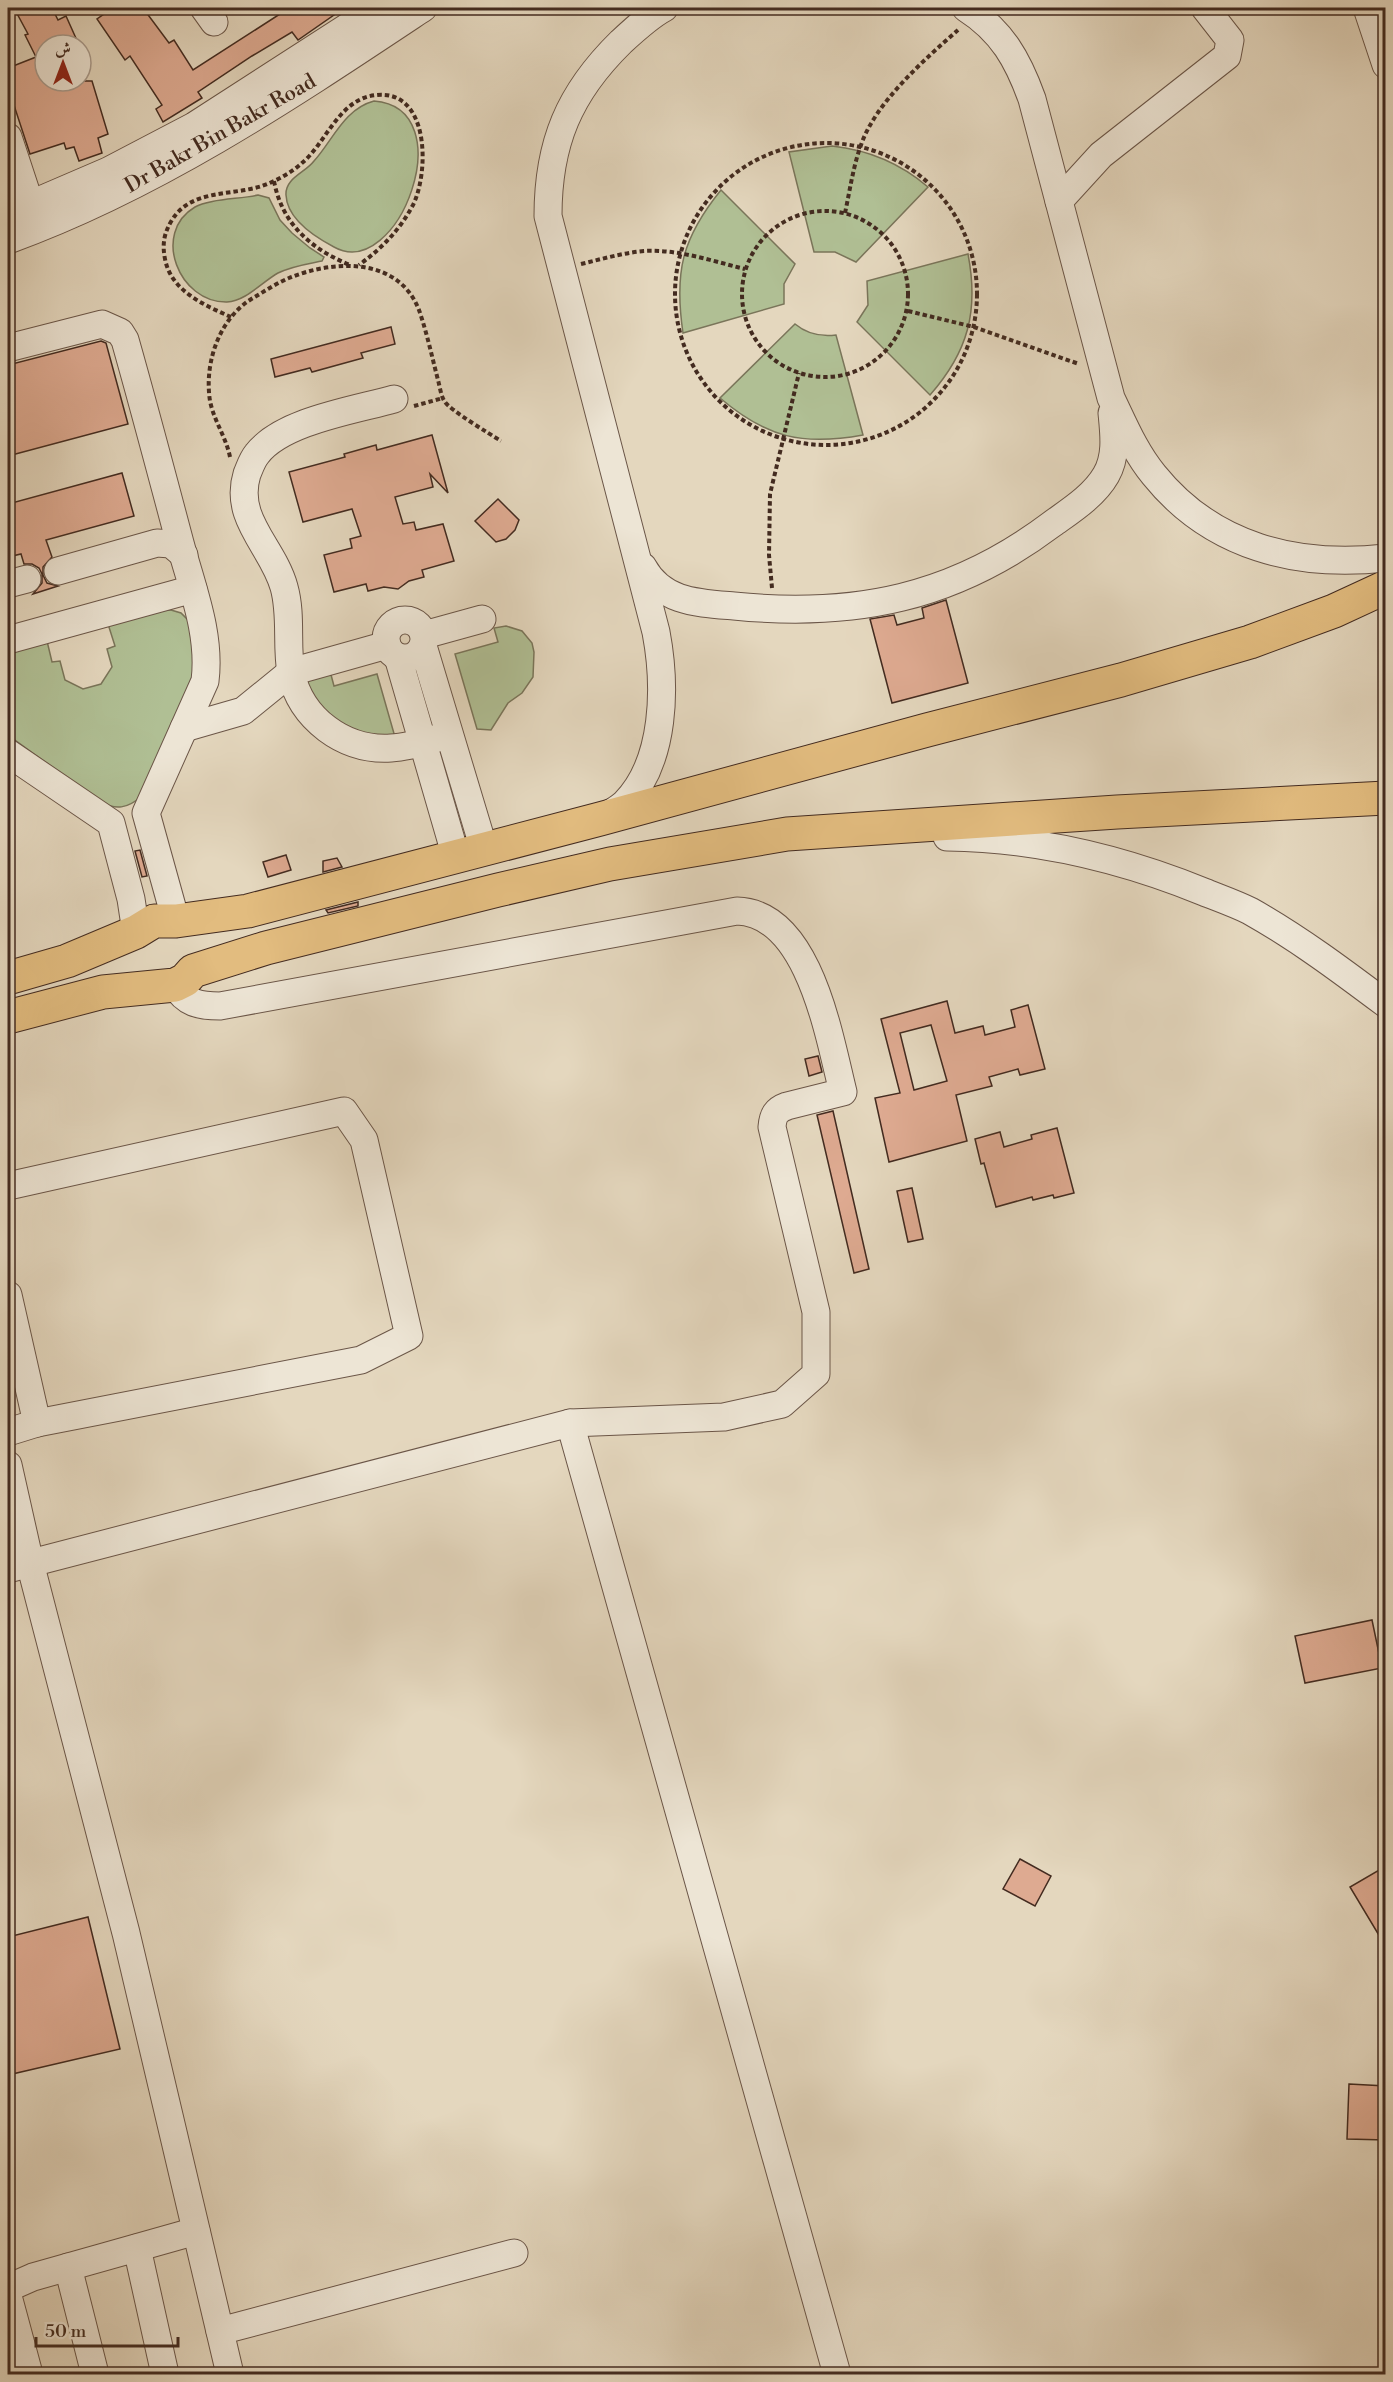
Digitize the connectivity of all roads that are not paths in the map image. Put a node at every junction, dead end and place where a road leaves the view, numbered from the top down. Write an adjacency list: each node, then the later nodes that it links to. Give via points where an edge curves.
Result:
1 (377, 8): 10 (street, via 194,126)
2 (423, 8): 10 (street, Dr Bakr Bin Bakr Road, via 180,161 91,207)
3 (664, 8): 15 (street, via 630,33 581,89 553,152 548,185 548,216)
4 (1204, 8): 9 (street, via 1230,40 1227,56 1101,155)
5 (1367, 8): 7 (street)
6 (971, 11): 9 (street, via 1002,39 1020,65)
7 (1386, 65)
8 (8, 141): 10 (street)
9 (1059, 201): 13 (street)
10 (26, 216): 11 (street, Dr Bakr Bin Bakr Road)
11 (8, 240)
12 (8, 348): 16 (street, via 102,324 120,332)
13 (1108, 386): 15 (street, via 1115,444 1106,475 1097,488 1031,540 937,588 889,602 834,609 773,610 718,605 669,595 648,577); 17 (street, via 1132,442 1153,473 1176,500 1200,519 1231,537 1272,553 1312,561)
14 (394, 399): 25 (street, via 288,430 272,439 251,463 244,490 246,514 276,565 285,590)
15 (635, 552): 32 (street, via 658,642 663,696 650,758 638,786 624,804)
16 (184, 555): 18 (street, via 171,544 157,543); 20 (street)
17 (1386, 558)
18 (58, 571)
19 (1386, 587): 32 (main road, via 1250,642 1132,677)
20 (193, 589): 22 (street); 26 (street, via 207,663 205,681)
21 (482, 619): 23 (street)
22 (8, 640)
23 (423, 640): 24 (street, via 418,625 399,621 386,635); 27 (street)
24 (392, 651): 25 (street); 28 (street)
25 (291, 672): 26 (street, via 243,711); 28 (street, via 306,708 337,736 374,748)
26 (184, 728): 31 (street)
27 (448, 735): 28 (street); 35 (street)
28 (422, 742): 35 (street)
29 (8, 753): 33 (street)
30 (1386, 798): 34 (main road)
31 (146, 813): 33 (street); 36 (street)
32 (600, 819): 35 (main road)
33 (111, 823): 37 (street)
34 (787, 834): 39 (main road, via 610,864 498,890 266,948); 40 (street, via 988,837 1078,852 1164,876 1248,910 1320,955)
35 (470, 853): 36 (main road, via 248,911)
36 (177, 921): 37 (main road, via 154,921); 39 (main road, via 194,937 198,948 197,959)
37 (136, 932): 38 (main road, via 67,961); 39 (main road, via 129,953 136,973)
38 (8, 978)
39 (174, 980): 41 (main road, via 103,992); 45 (street, via 180,994 190,1002 220,1006 737,911 764,916 779,928 809,972 843,1092 779,1109 772,1127 816,1312 816,1374 782,1404 724,1417)
40 (1386, 1004)
41 (8, 1017)
42 (8, 1186): 44 (street, via 344,1111 364,1140 409,1336 361,1360)
43 (8, 1295): 44 (street)
44 (37, 1423): 46 (street)
45 (570, 1423): 48 (street); 60 (street)
46 (8, 1432)
47 (8, 1465): 48 (street)
48 (19, 1566): 49 (street, via 126,1933)
49 (196, 2231): 50 (street); 55 (street)
50 (137, 2248): 52 (street); 58 (street)
51 (514, 2253): 55 (street)
52 (68, 2267): 53 (street); 57 (street)
53 (8, 2288)
54 (8, 2295): 56 (street)
55 (220, 2331): 59 (street)
56 (29, 2374)
57 (95, 2374)
58 (165, 2374)
59 (230, 2374)
60 (837, 2374)

